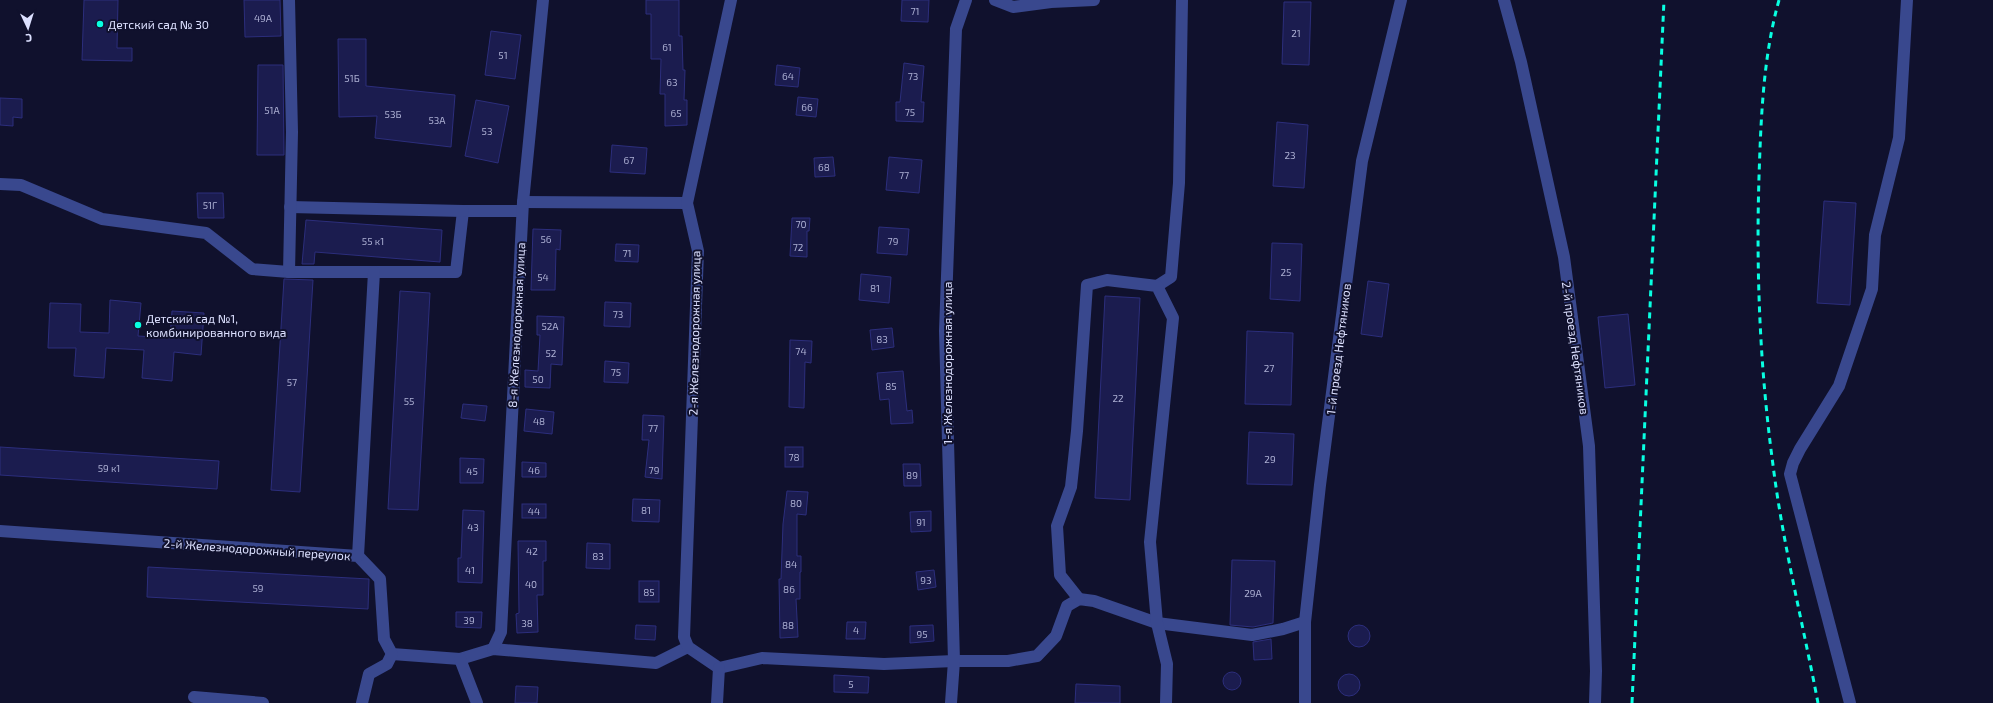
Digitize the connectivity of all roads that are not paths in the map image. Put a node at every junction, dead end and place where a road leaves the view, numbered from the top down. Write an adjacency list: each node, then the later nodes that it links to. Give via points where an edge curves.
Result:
1 (290, 0): 14 (street)
2 (543, 0): 13 (street, 8-я Железнодорожная улица)
3 (731, 0): 12 (street, 2-я Железнодорожная улица)
4 (966, 0): 28 (street, 1-я Железнодорожная улица, via 956,29 945,331)
5 (995, 0): 6 (street, via 1013,7)
6 (1094, 0)
7 (1182, 0): 18 (street, via 1179,183 1171,277)
8 (1401, 0): 22 (street, 1-й проезд Нефтяников, via 1362,161)
9 (1504, 0): 38 (street, 2-й проезд Нефтяников, via 1521,62 1564,257 1589,446)
10 (1907, 0): 39 (street, via 1899,138 1875,235 1872,289 1839,386 1800,449 1790,474)
11 (0, 184): 16 (street, via 21,184 102,219 206,233 252,269)
12 (687, 203): 13 (street); 24 (street, 2-я Железнодорожная улица, via 698,251 684,637)
13 (522, 206): 15 (street); 25 (street, 8-я Железнодорожная улица, via 501,632)
14 (290, 207): 15 (street); 16 (street)
15 (463, 211): 17 (street, via 456,272)
16 (289, 272): 17 (street)
17 (374, 272): 20 (street)
18 (1157, 286): 21 (street, via 1107,280 1087,285 1071,487 1057,526 1060,574); 23 (street, via 1173,318 1150,542)
19 (0, 531): 20 (street, 2-й Железнодорожный переулок)
20 (358, 556): 26 (street, 2-й Железнодорожный переулок, via 380,579 384,639)
21 (1079, 599): 23 (street, via 1094,601); 28 (street, via 1067,606 1056,636 1037,656 1008,661)
22 (1305, 622): 23 (street, via 1252,634); 37 (street, 1-й проезд Нефтяников)
23 (1157, 623): 36 (street, via 1167,664)
24 (688, 647): 25 (street, via 656,663); 29 (street)
25 (492, 649): 27 (street)
26 (392, 654): 27 (street); 32 (street, via 387,664 369,674)
27 (460, 659): 33 (street)
28 (954, 661): 29 (street, via 884,664 762,658); 35 (street, 1-я Железнодорожная улица)
29 (719, 668): 34 (street)
30 (194, 697): 31 (street)
31 (263, 703)
32 (362, 703)
33 (476, 703)
34 (717, 703)
35 (951, 703)
36 (1166, 703)
37 (1305, 703)
38 (1595, 703)
39 (1850, 703)

